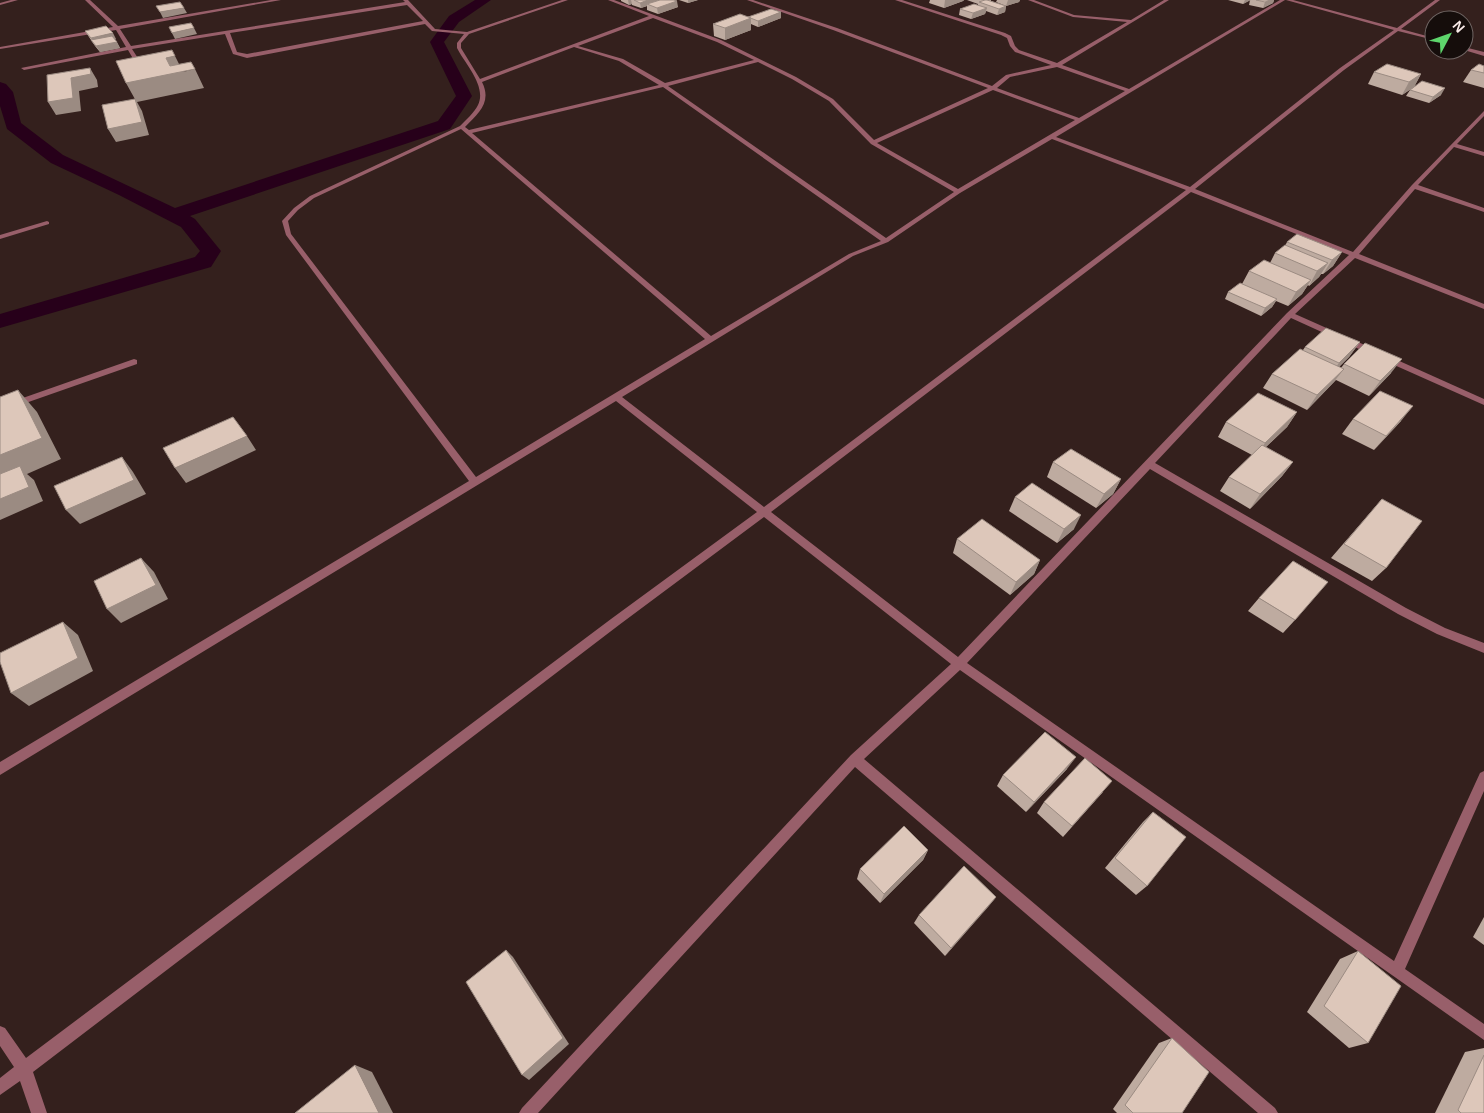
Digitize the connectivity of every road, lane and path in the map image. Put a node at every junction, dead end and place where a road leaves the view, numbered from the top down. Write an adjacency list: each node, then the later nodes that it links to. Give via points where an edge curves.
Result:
1 (16, 0): 16 (street)
2 (87, 0): 20 (street)
3 (279, 0): 20 (street)
4 (566, 0): 23 (street)
5 (610, 0): 17 (street)
6 (749, 0): 34 (street)
7 (898, 0): 15 (street)
8 (918, 0): 15 (street)
9 (1030, 0): 18 (street, via 1073,16)
10 (1167, 0): 18 (street)
11 (1283, 0): 35 (street)
12 (1288, 0): 21 (street)
13 (1438, 0): 21 (street)
14 (407, 2): 19 (street); 22 (street)
15 (909, 3): 29 (street, via 1003,34 1009,37 1013,49)
16 (0, 4)
17 (654, 16): 25 (street); 28 (street)
18 (1132, 21): 29 (street)
19 (427, 22): 22 (street, via 247,56 235,53); 23 (street, via 434,30)
20 (117, 28): 26 (street); 27 (street)
21 (1397, 29): 24 (street); 44 (street)
22 (227, 32): 27 (street)
23 (464, 33): 32 (street, via 459,48)
24 (1424, 36)
25 (574, 46): 32 (street); 33 (street, via 622,60)
26 (0, 48)
27 (129, 48): 30 (street); 31 (street)
28 (760, 60): 33 (street); 40 (street, via 831,100)
29 (1058, 65): 34 (street, via 1008,76); 35 (street)
30 (24, 68)
31 (143, 71)
32 (479, 81): 38 (street, via 484,102)
33 (664, 86): 38 (street); 49 (street)
34 (993, 88): 37 (street); 40 (street)
35 (1130, 91): 37 (street)
36 (1483, 115): 41 (street)
37 (1079, 120): 39 (street)
38 (465, 130): 53 (street); 59 (street, via 312,197 285,221 288,234)
39 (1051, 137): 44 (street); 45 (street)
40 (873, 143): 45 (street)
41 (1453, 145): 42 (street); 43 (street)
42 (1484, 154)
43 (1414, 186): 46 (street); 50 (street)
44 (1190, 189): 50 (street); 60 (street)
45 (958, 192): 49 (street)
46 (1484, 210)
47 (47, 223): 48 (street)
48 (0, 237)
49 (886, 241): 53 (street, via 851,255)
50 (1355, 254): 51 (street); 52 (street)
51 (1484, 308)
52 (1290, 315): 56 (street); 58 (street)
53 (711, 340): 55 (street)
54 (134, 362): 57 (street)
55 (617, 397): 59 (street); 60 (street)
56 (1484, 402)
57 (0, 409)
58 (1149, 464): 61 (street, via 1402,611); 62 (street)
59 (475, 483): 64 (street)
60 (764, 512): 62 (street); 69 (street, via 433,758)
61 (1484, 648)
62 (959, 664): 63 (street); 66 (street)
63 (855, 759): 72 (street); 73 (street)
64 (0, 769)
65 (1484, 777): 66 (street)
66 (1397, 971): 68 (street)
67 (0, 1033): 69 (street)
68 (1484, 1033)
69 (24, 1069): 70 (street); 71 (street)
70 (0, 1087)
71 (39, 1113)
72 (527, 1113)
73 (1270, 1113)

